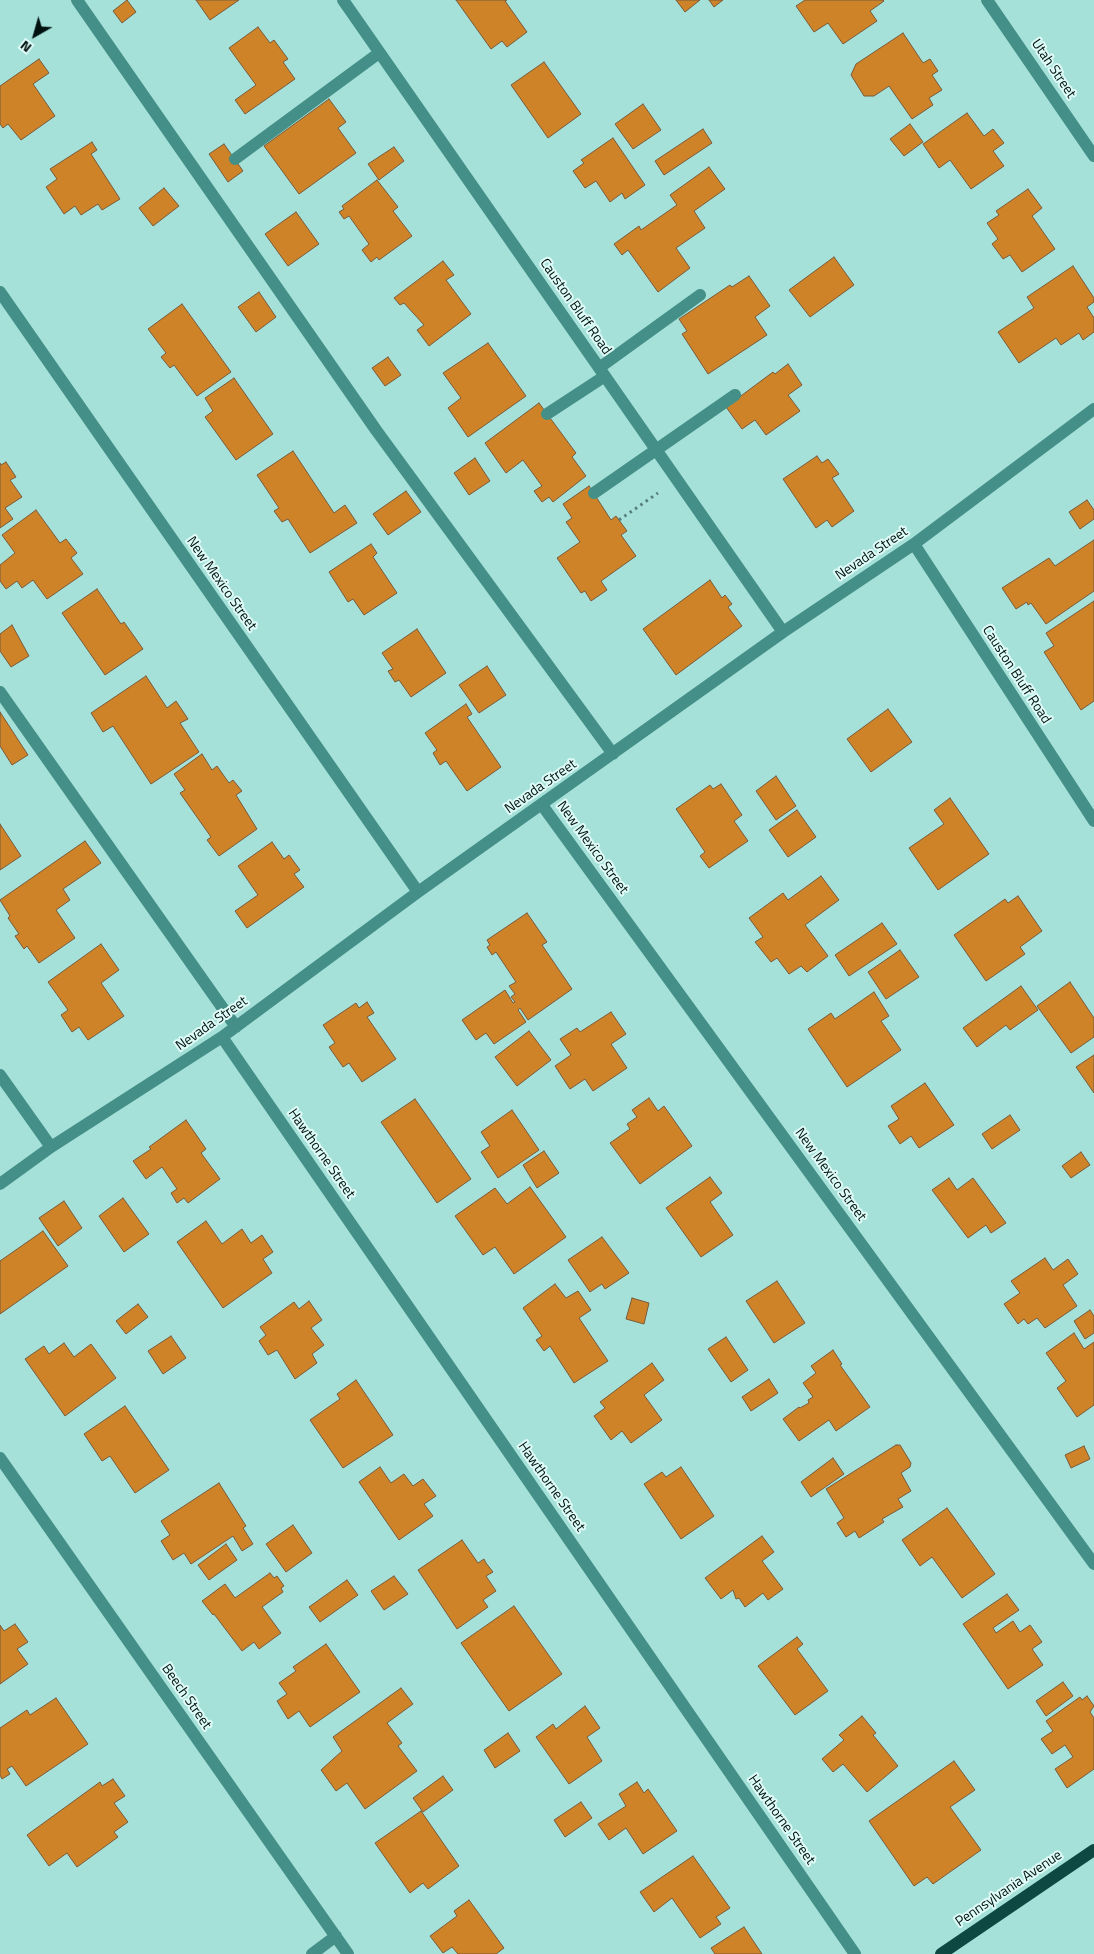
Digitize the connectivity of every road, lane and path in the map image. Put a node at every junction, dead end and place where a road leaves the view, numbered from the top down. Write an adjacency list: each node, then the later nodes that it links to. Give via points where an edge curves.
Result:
1 (77, 0): 20 (street, via 376,430)
2 (343, 0): 4 (street, Causton Bluff Road)
3 (987, 0): 5 (street, Utah Street)
4 (379, 52): 6 (street); 9 (street, Causton Bluff Road)
5 (1094, 156)
6 (234, 159)
7 (0, 292): 23 (street, New Mexico Street)
8 (700, 295): 9 (street)
9 (602, 372): 12 (street); 13 (street, Causton Bluff Road)
10 (735, 394): 13 (street)
11 (1094, 409): 17 (street, Nevada Street)
12 (547, 414)
13 (656, 450): 14 (street, Causton Bluff Road); 15 (street)
14 (677, 480): 16 (path); 18 (street, Causton Bluff Road)
15 (594, 493)
16 (619, 520)
17 (914, 544): 18 (street, Nevada Street); 22 (street, Causton Bluff Road)
18 (783, 632): 20 (street, Nevada Street)
19 (0, 692): 24 (street)
20 (613, 754): 21 (street, Nevada Street)
21 (542, 805): 23 (street, Nevada Street); 30 (street, New Mexico Street)
22 (1094, 821)
23 (418, 892): 24 (street, Nevada Street)
24 (236, 1027): 25 (street, Nevada Street)
25 (222, 1037): 27 (street, Nevada Street); 35 (street, Hawthorne Street)
26 (0, 1075): 27 (street)
27 (51, 1147): 28 (street, Nevada Street)
28 (0, 1184)
29 (0, 1458): 32 (street, Beech Street)
30 (1094, 1564)
31 (1094, 1850): 36 (main road, Pennsylvania Avenue)
32 (336, 1936): 33 (street); 34 (street, Beech Street)
33 (312, 1954)
34 (348, 1954)
35 (855, 1954)
36 (941, 1954)

